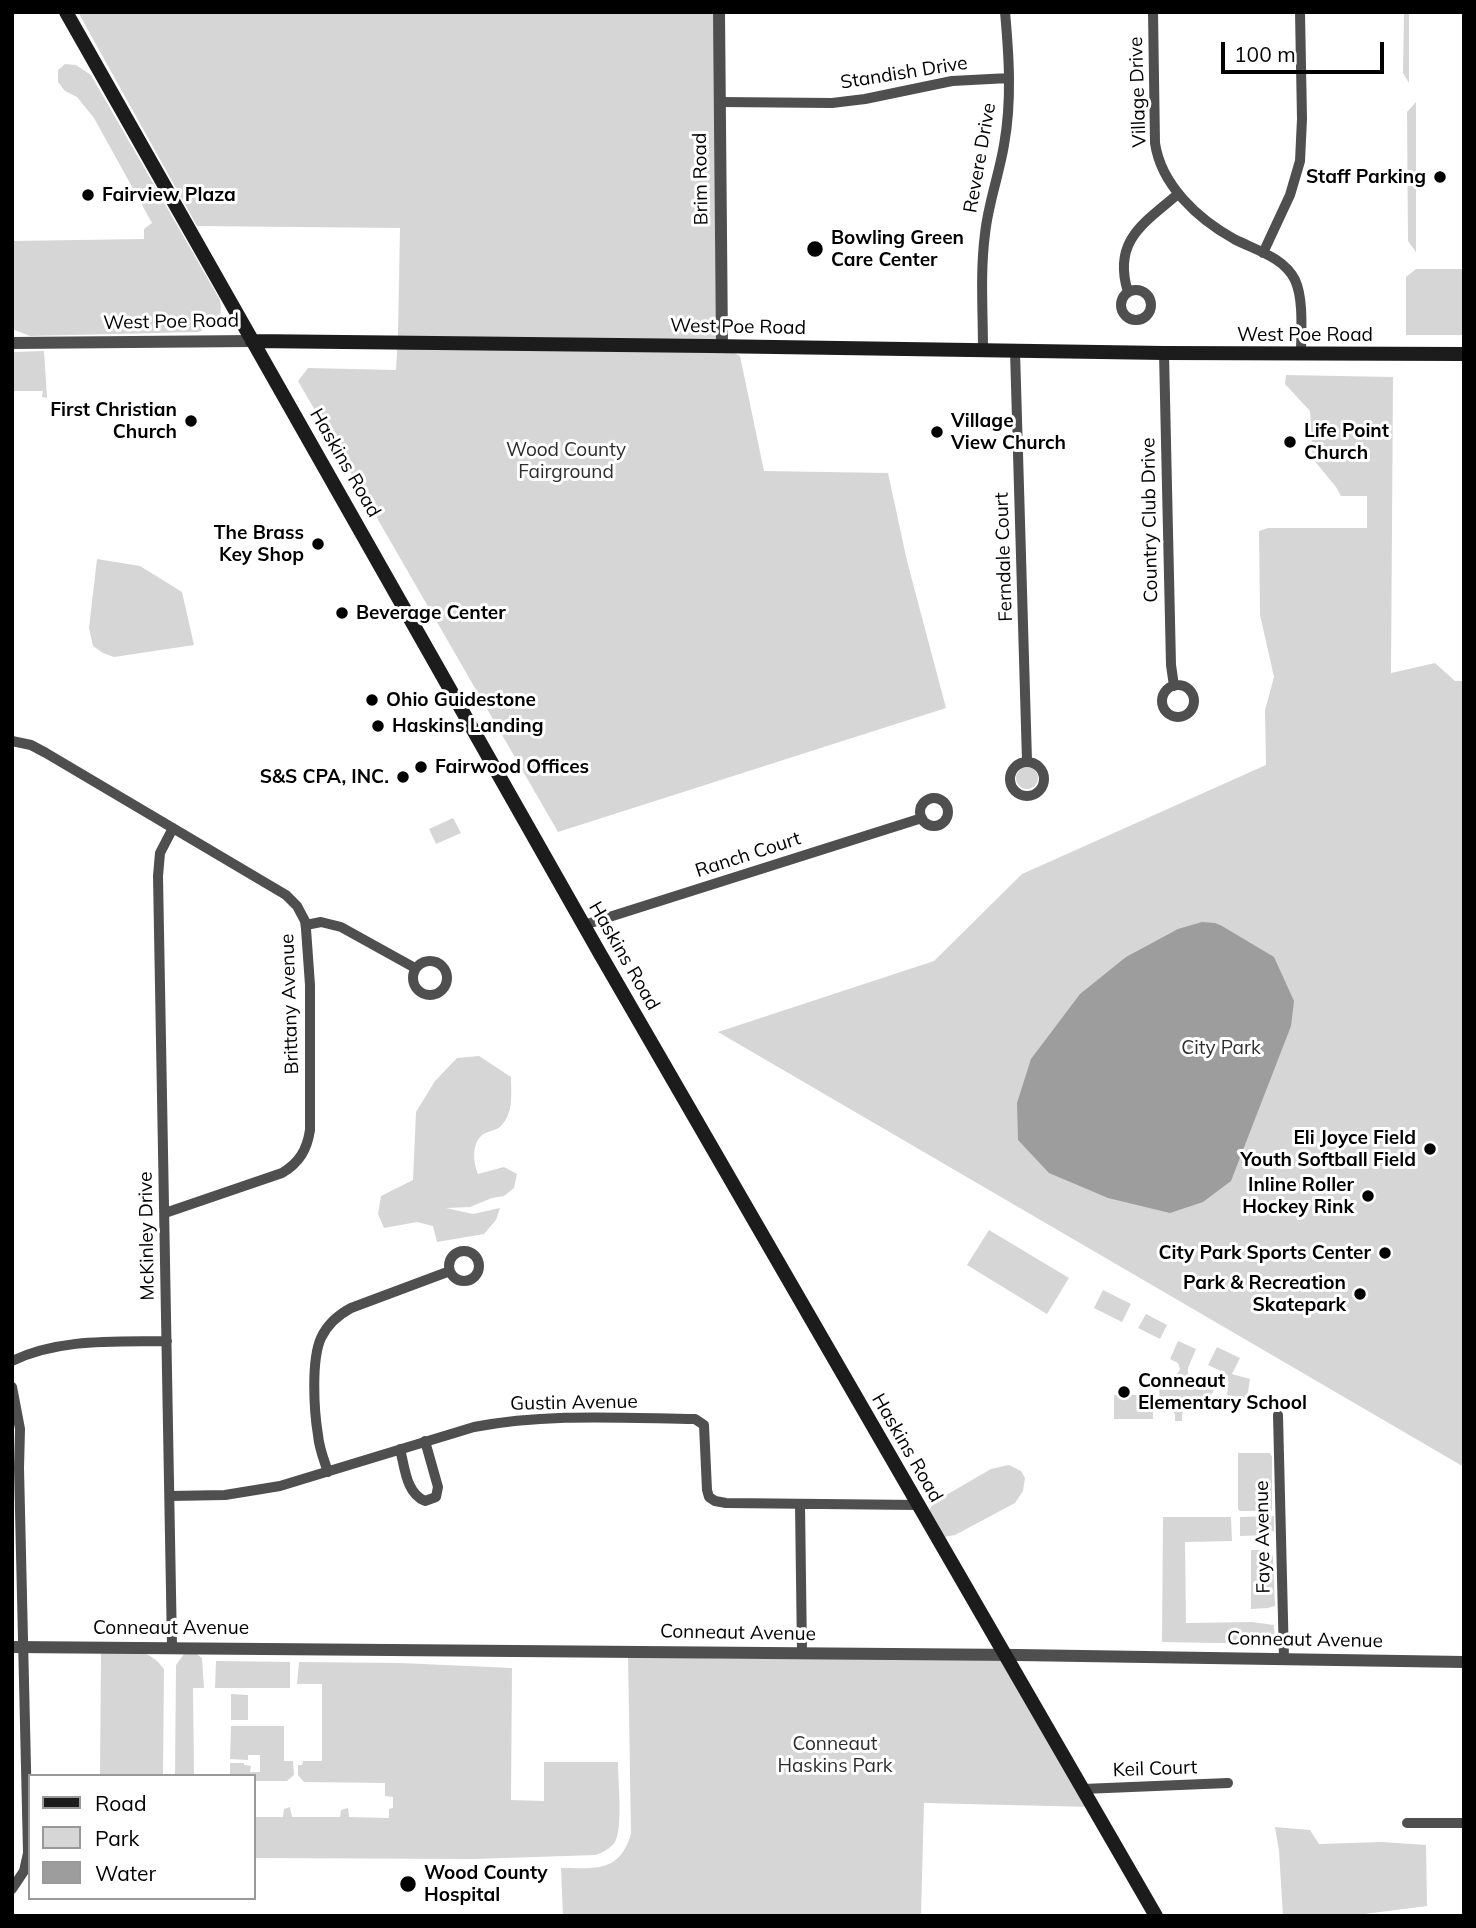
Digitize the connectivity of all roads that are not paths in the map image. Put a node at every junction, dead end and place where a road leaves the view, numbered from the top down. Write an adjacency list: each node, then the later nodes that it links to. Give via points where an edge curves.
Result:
1 (66, 12): 11 (main road, Haskins Road)
2 (719, 12): 7 (street, Brim Road)
3 (1005, 12): 6 (street, Revere Drive)
4 (1153, 12): 8 (street, Village Drive, via 1155,143)
5 (1300, 12): 9 (street, via 1300,161)
6 (1009, 78): 7 (street, Standish Drive, via 952,81 832,103); 14 (street, Revere Drive, via 1004,144 985,231)
7 (720, 102): 13 (street, Brim Road)
8 (1178, 194): 9 (street, Village Drive, via 1212,225); 10 (street, via 1131,238 1125,255)
9 (1263, 253): 18 (street, Village Drive, via 1289,270 1298,287)
10 (1128, 292)
11 (252, 341): 12 (street, West Poe Road); 13 (main road, West Poe Road); 25 (main road, Haskins Road)
12 (12, 343)
13 (722, 346): 14 (main road, West Poe Road)
14 (983, 351): 15 (main road, West Poe Road)
15 (1014, 351): 16 (main road, West Poe Road); 21 (street, Ferndale Court)
16 (1164, 354): 18 (main road, West Poe Road); 19 (street, Country Club Drive)
17 (1464, 354): 18 (main road, West Poe Road)
18 (1301, 355)
19 (1174, 686)
20 (12, 741): 23 (street, Brittany Avenue, via 46,753)
21 (1027, 761)
22 (922, 818): 25 (street, Ranch Court)
23 (173, 828): 24 (street, Brittany Avenue, via 286,895); 27 (street, McKinley Drive, via 160,853 158,876)
24 (306, 925): 26 (street, via 321,922 341,927); 27 (street, Brittany Avenue, via 310,1130 302,1155 291,1168 275,1176)
25 (584, 925): 38 (main road, Haskins Road)
26 (415, 968)
27 (165, 1213): 29 (street, McKinley Drive)
28 (450, 1271): 35 (street, via 351,1308 325,1331 316,1355 316,1411)
29 (167, 1341): 30 (street, via 68,1345); 36 (street, McKinley Drive)
30 (12, 1361)
31 (12, 1387): 39 (street, via 20,1429)
32 (1278, 1415): 43 (street, Faye Avenue)
33 (425, 1441): 34 (street, Gustin Avenue); 34 (street, via 438,1487 436,1497 425,1501 411,1490); 37 (street, Gustin Avenue, via 530,1418 695,1419 704,1425 709,1497 726,1503)
34 (400, 1449): 35 (street, Gustin Avenue)
35 (328, 1472): 36 (street, Gustin Avenue, via 249,1492)
36 (170, 1496): 40 (street, McKinley Drive)
37 (800, 1504): 38 (street, Gustin Avenue); 41 (street)
38 (918, 1505): 42 (main road, Haskins Road)
39 (18, 1647): 40 (street, Conneaut Avenue); 49 (street, via 28,1853 24,1871)
40 (172, 1647): 41 (street, Conneaut Avenue)
41 (802, 1653): 42 (street, Conneaut Avenue)
42 (1005, 1656): 43 (street, Conneaut Avenue); 46 (main road, Haskins Road)
43 (1284, 1659): 44 (street, Conneaut Avenue)
44 (1464, 1662)
45 (1228, 1783): 46 (street, Keil Court)
46 (1083, 1789): 50 (main road, Haskins Road)
47 (1407, 1823): 48 (street)
48 (1464, 1824)
49 (12, 1889)
50 (1156, 1916)

